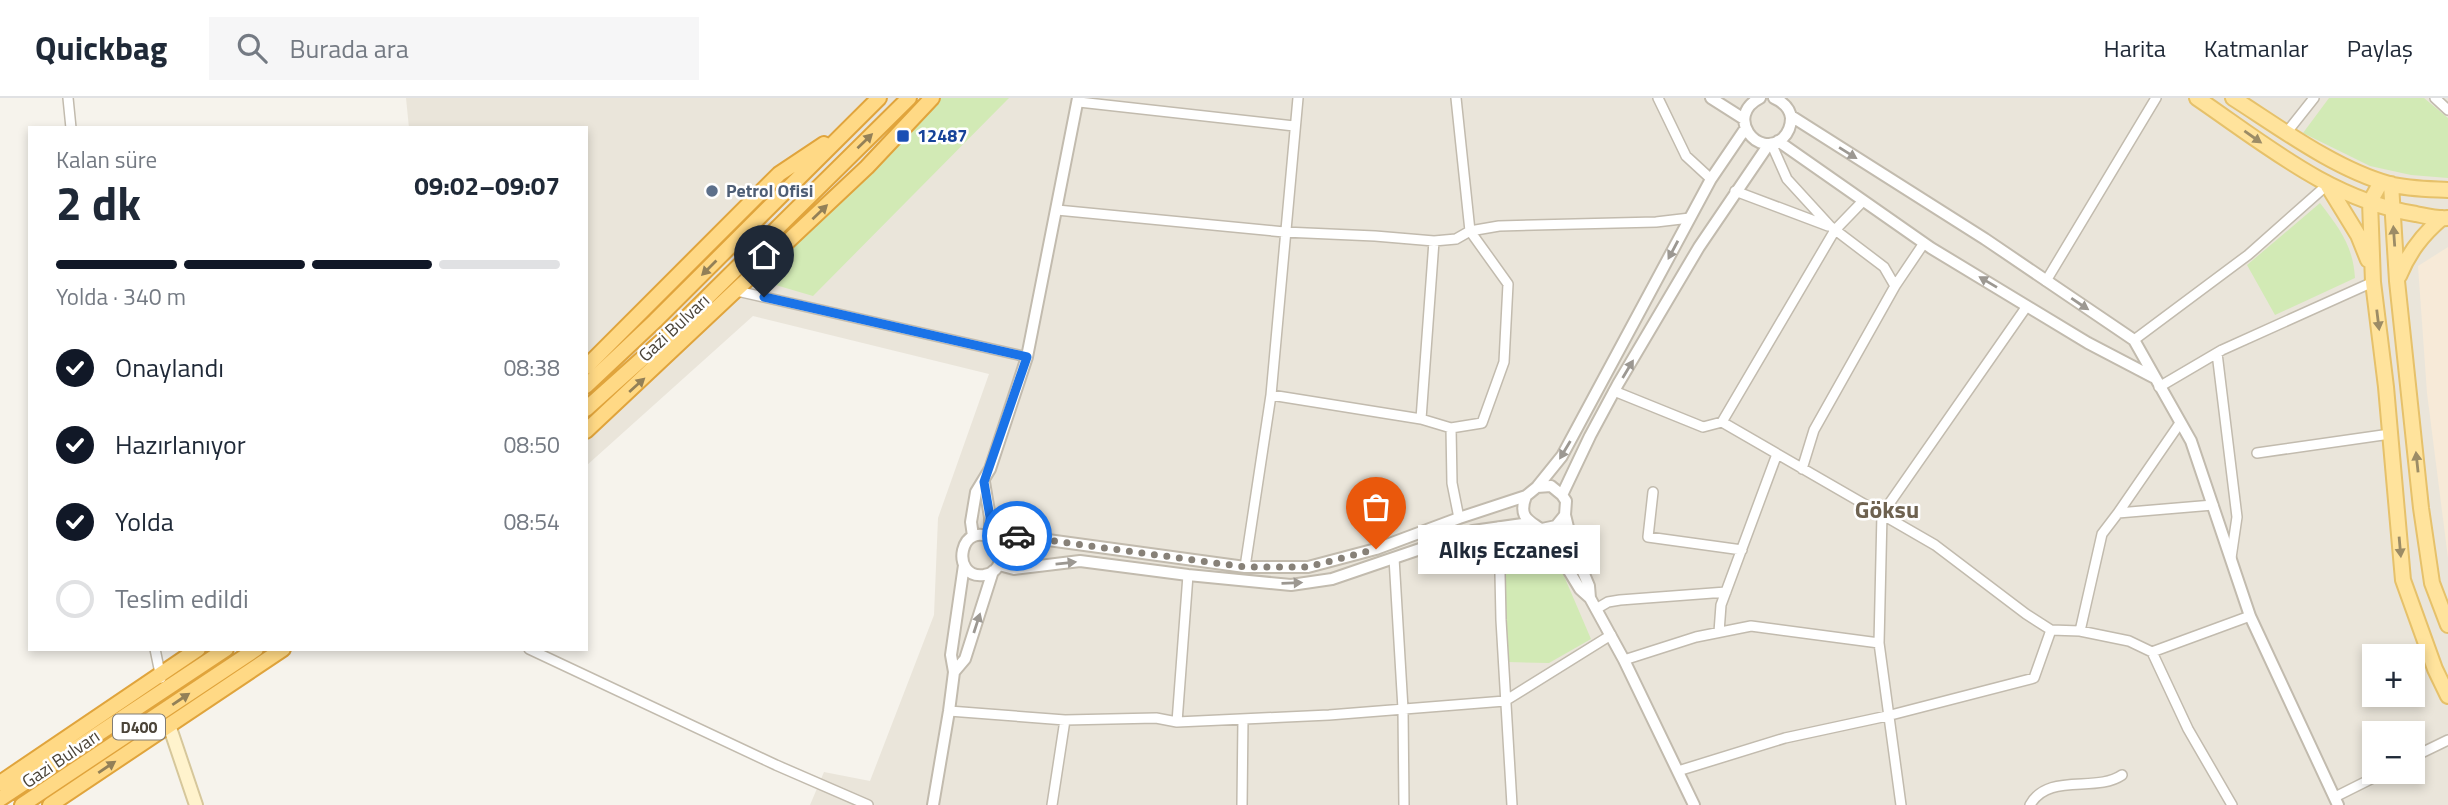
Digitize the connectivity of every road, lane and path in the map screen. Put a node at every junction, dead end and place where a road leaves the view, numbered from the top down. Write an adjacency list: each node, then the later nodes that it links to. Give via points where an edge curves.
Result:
1 (68, 98): 22 (street)
2 (878, 98): 21 (highway, Gazi Bulvarı)
3 (909, 98): 56 (highway, Gazi Bulvarı, one-way to 3, via 672,332)
4 (932, 98): 46 (highway, one-way to 4, via 867,167)
5 (1298, 98): 23 (street)
6 (1456, 98): 38 (street)
7 (1658, 98): 26 (street, via 1686,156)
8 (1711, 98): 20 (street)
9 (1760, 98): 20 (street, via 1746,109)
10 (1774, 98): 19 (street)
11 (1796, 98): 19 (street)
12 (2156, 98): 43 (street)
13 (2197, 98): 28 (main road, one-way to 28)
14 (2232, 98): 24 (main road)
15 (2435, 98): 18 (street)
16 (2310, 99): 24 (street)
17 (1079, 100): 23 (street); 33 (street)
18 (2448, 110)
19 (1789, 112): 25 (street, via 1786,135); 43 (street, one-way to 43)
20 (1745, 124): 25 (street, via 1751,137); 26 (street)
21 (852, 125): 51 (highway, via 779,174); 53 (highway, Gazi Bulvarı, one-way to 53)
22 (71, 126)
23 (1294, 126): 39 (street)
24 (2287, 132): 27 (main road, via 2353,170)
25 (1773, 143): 30 (street); 31 (street); 37 (street, via 1787,179)
26 (1711, 179): 35 (street)
27 (2386, 183): 29 (main road); 32 (main road); 34 (main road)
28 (2327, 185): 32 (main road); 42 (main road, via 2358,235); 48 (street, via 2249,255)
29 (2448, 190)
30 (1735, 191): 37 (street); 54 (street, one-way to 30)
31 (1863, 201): 37 (street); 41 (street)
32 (2371, 202): 34 (main road); 42 (main road)
33 (1057, 210): 39 (street); 50 (street)
34 (2392, 210): 36 (main road); 44 (main road, one-way to 34)
35 (1690, 218): 38 (street); 67 (street, one-way to 67, via 1562,456)
36 (2445, 218): 44 (main road, via 2419,240)
37 (1832, 228): 45 (street, via 1884,267); 58 (street)
38 (1470, 231): 40 (street, via 1456,239); 61 (street, via 1508,284 1504,362 1482,423)
39 (1284, 232): 40 (street); 55 (street)
40 (1434, 241): 57 (street)
41 (1924, 243): 45 (street); 47 (street, one-way to 41)
42 (2373, 276): 49 (street); 62 (main road, one-way to 62)
43 (2046, 281): 48 (street, one-way to 48)
44 (2398, 281): 91 (main road, one-way to 44, via 2430,571)
45 (1895, 286): 65 (street, via 1814,430)
46 (737, 290): 50 (street); 60 (highway, one-way to 46)
47 (2027, 306): 52 (street); 72 (street)
48 (2134, 340): 52 (street)
49 (2217, 353): 52 (street); 83 (street, via 2237,517)
50 (1027, 357): 66 (street)
51 (588, 365)
52 (2156, 382): 59 (street)
53 (588, 384)
54 (1614, 391): 58 (street, via 1703,426); 69 (street)
55 (1271, 395): 57 (street); 85 (street)
56 (588, 407)
57 (1421, 419): 61 (street)
58 (1722, 422): 64 (street)
59 (2180, 423): 71 (street); 73 (street)
60 (588, 428)
61 (1451, 428): 75 (street, via 1452,483)
62 (2390, 434): 63 (street); 108 (main road, one-way to 108, via 2403,580)
63 (2257, 453)
64 (1777, 454): 65 (street); 81 (street)
65 (1802, 468): 72 (street)
66 (984, 482): 79 (street, via 976,492); 80 (street)
67 (1537, 487): 69 (street, via 1551,486); 70 (street)
68 (1653, 492): 81 (street, via 1648,537)
69 (1562, 495): 74 (street)
70 (1526, 496): 75 (street); 76 (street, via 1523,510)
71 (2214, 505): 73 (street); 83 (street)
72 (1882, 513): 92 (street, via 1935,545); 96 (street)
73 (2118, 513): 93 (street, via 2102,534)
74 (1565, 515): 78 (street, via 1556,526); 89 (street)
75 (1459, 518): 85 (street, via 1327,564)
76 (1529, 523): 77 (street); 78 (street)
77 (1499, 527): 82 (street, via 1473,531); 109 (street)
78 (1542, 529): 89 (street)
79 (973, 536): 80 (street); 84 (street, via 962,549)
80 (993, 539): 85 (street, via 1026,537); 86 (street, via 1001,548)
81 (1742, 550): 88 (street)
82 (1394, 558): 87 (street, one-way to 82, via 1292,585 1332,579); 110 (street)
83 (2231, 558): 90 (street)
84 (964, 565): 86 (street, via 977,575); 105 (street, via 951,655)
85 (1245, 567)
86 (996, 568): 87 (street, one-way to 87, via 1080,561); 105 (street, one-way to 86, via 965,659)
87 (1188, 575): 115 (street)
88 (1726, 592): 89 (street); 94 (street)
89 (1593, 603): 95 (street)
90 (2250, 616): 103 (street); 124 (street)
91 (2448, 625)
92 (2051, 630): 93 (street); 112 (street, via 2034,678)
93 (2080, 631): 103 (street, via 2129,641)
94 (1719, 632): 96 (street, via 1751,626); 104 (street)
95 (1611, 635): 104 (street); 109 (street)
96 (1879, 643): 112 (street)
97 (155, 651): 106 (street)
98 (195, 651): 106 (highway)
99 (223, 651): 107 (highway, Gazi Bulvarı / D400)
100 (253, 651): 125 (highway, Gazi Bulvarı / D400, one-way to 100)
101 (280, 651): 116 (highway)
102 (533, 651): 128 (street)
103 (2152, 652): 137 (street, via 2188,729)
104 (1624, 660): 119 (street)
105 (954, 672): 111 (street)
106 (160, 675): 107 (street); 121 (highway)
107 (167, 688): 123 (highway, Gazi Bulvarı / D400)
108 (2448, 696)
109 (1506, 702): 110 (street); 133 (street)
110 (1403, 709): 113 (street); 132 (street)
111 (949, 711): 114 (street); 129 (street)
112 (1888, 716): 119 (street, via 1785,738); 135 (street)
113 (1243, 719): 115 (street); 131 (street)
114 (1065, 720): 115 (street, via 1156,718); 130 (street)
115 (1177, 722)
116 (169, 725): 126 (highway, one-way to 116); 127 (main road)
117 (2448, 740): 118 (street)
118 (2425, 751)
119 (1678, 771): 134 (street)
120 (2122, 775): 136 (street, via 2113,781 2057,785)
121 (0, 783)
122 (2365, 784): 124 (street)
123 (0, 799)
124 (2337, 801)
125 (22, 805)
126 (50, 805)
127 (196, 805)
128 (868, 805)
129 (933, 805)
130 (1052, 805)
131 (1242, 805)
132 (1404, 805)
133 (1512, 805)
134 (1694, 805)
135 (1901, 805)
136 (2030, 805)
137 (2232, 805)

